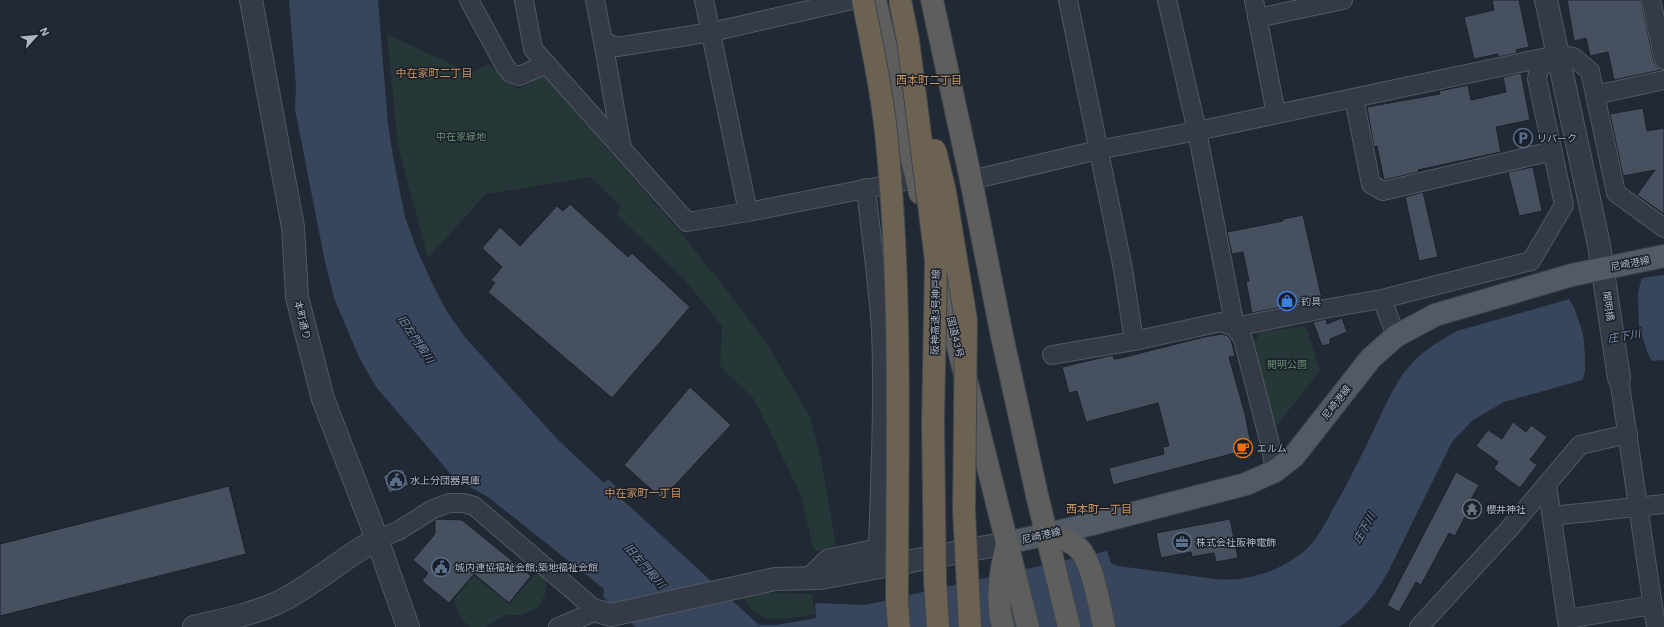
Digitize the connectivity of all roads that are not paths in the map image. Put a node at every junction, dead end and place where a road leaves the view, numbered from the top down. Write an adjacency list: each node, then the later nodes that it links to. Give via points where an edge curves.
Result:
1 (251, 0): 52 (street, 本町通り, via 293,227 297,297 323,398)
2 (469, 0): 23 (street, via 511,73 520,76)
3 (524, 0): 23 (street, via 534,49)
4 (595, 0): 20 (street)
5 (704, 0): 18 (street)
6 (852, 0): 18 (street)
7 (863, 0): 62 (highway, bridge, via 873,47 888,151 896,264)
8 (875, 0): 32 (highway, 国道43号)
9 (900, 0): 19 (highway, 阪神高速3号神戸線, bridge)
10 (932, 0): 33 (highway)
11 (1068, 0): 30 (street)
12 (1167, 0): 28 (street)
13 (1254, 0): 17 (street)
14 (1343, 0): 17 (street)
15 (1546, 0): 21 (street, 開明橋)
16 (1651, 0): 22 (street)
17 (1257, 18): 27 (street)
18 (712, 32): 20 (street); 35 (street)
19 (908, 40): 63 (highway, 阪神高速3号神戸線, bridge, via 936,260 933,422); 64 (highway, bridge, via 945,192 966,320 964,511)
20 (609, 49): 29 (street)
21 (1554, 56): 25 (street, via 1573,57 1590,71); 26 (street); 31 (street, via 1539,69 1537,79); 38 (street, 開明橋, via 1589,194)
22 (1664, 60)
23 (547, 64): 29 (street)
24 (1664, 80): 25 (street)
25 (1595, 95): 36 (street, via 1616,193)
26 (1354, 98): 27 (street); 31 (street, via 1371,184 1383,191)
27 (1276, 114): 28 (street)
28 (1196, 131): 30 (street); 40 (street)
29 (622, 149): 35 (street, via 687,222)
30 (1098, 150): 33 (street); 42 (street, via 1123,269)
31 (1553, 151): 39 (street, via 1564,205 1531,261)
32 (916, 179): 34 (street); 53 (highway, 国道43号)
33 (971, 180): 51 (highway, via 1002,336)
34 (866, 188): 35 (street); 55 (street, via 881,330 882,404 878,548 827,559)
35 (748, 212)
36 (1664, 228)
37 (1664, 256): 38 (main road, 尼崎港線)
38 (1605, 275): 41 (main road, 尼崎港線, via 1572,275 1435,315); 44 (street, 開明橋)
39 (1382, 299): 40 (street); 41 (street)
40 (1235, 327): 42 (street, via 1221,322); 46 (street, via 1243,339)
41 (1396, 336): 46 (main road, 尼崎港線, via 1371,358 1294,456)
42 (1134, 341): 43 (street)
43 (1052, 355)
44 (1619, 378): 45 (street)
45 (1628, 434): 47 (street, via 1580,446); 49 (street)
46 (1275, 471): 51 (main road, 尼崎港線, via 1246,484)
47 (1547, 485): 50 (street); 69 (street)
48 (1664, 504): 49 (street)
49 (1639, 507): 50 (street); 56 (street)
50 (1552, 516): 58 (street)
51 (1047, 534): 53 (main road, 尼崎港線); 67 (highway); 68 (highway, via 1077,546 1086,559 1092,573)
52 (377, 539): 57 (street, via 398,531 433,509 449,503 474,506); 59 (street, via 278,603 245,615); 60 (street, 本町通り)
53 (1007, 543): 54 (highway, 国道43号); 55 (street)
54 (1007, 577): 65 (highway, via 999,611); 66 (highway, 国道43号)
55 (808, 579): 57 (street, via 776,579)
56 (1653, 606): 58 (street); 70 (street)
57 (611, 617): 61 (street)
58 (1568, 623)
59 (194, 627)
60 (408, 627)
61 (558, 627)
62 (899, 627)
63 (938, 627)
64 (970, 627)
65 (1003, 627)
66 (1028, 627)
67 (1069, 627)
68 (1104, 627)
69 (1419, 627)
70 (1656, 627)

